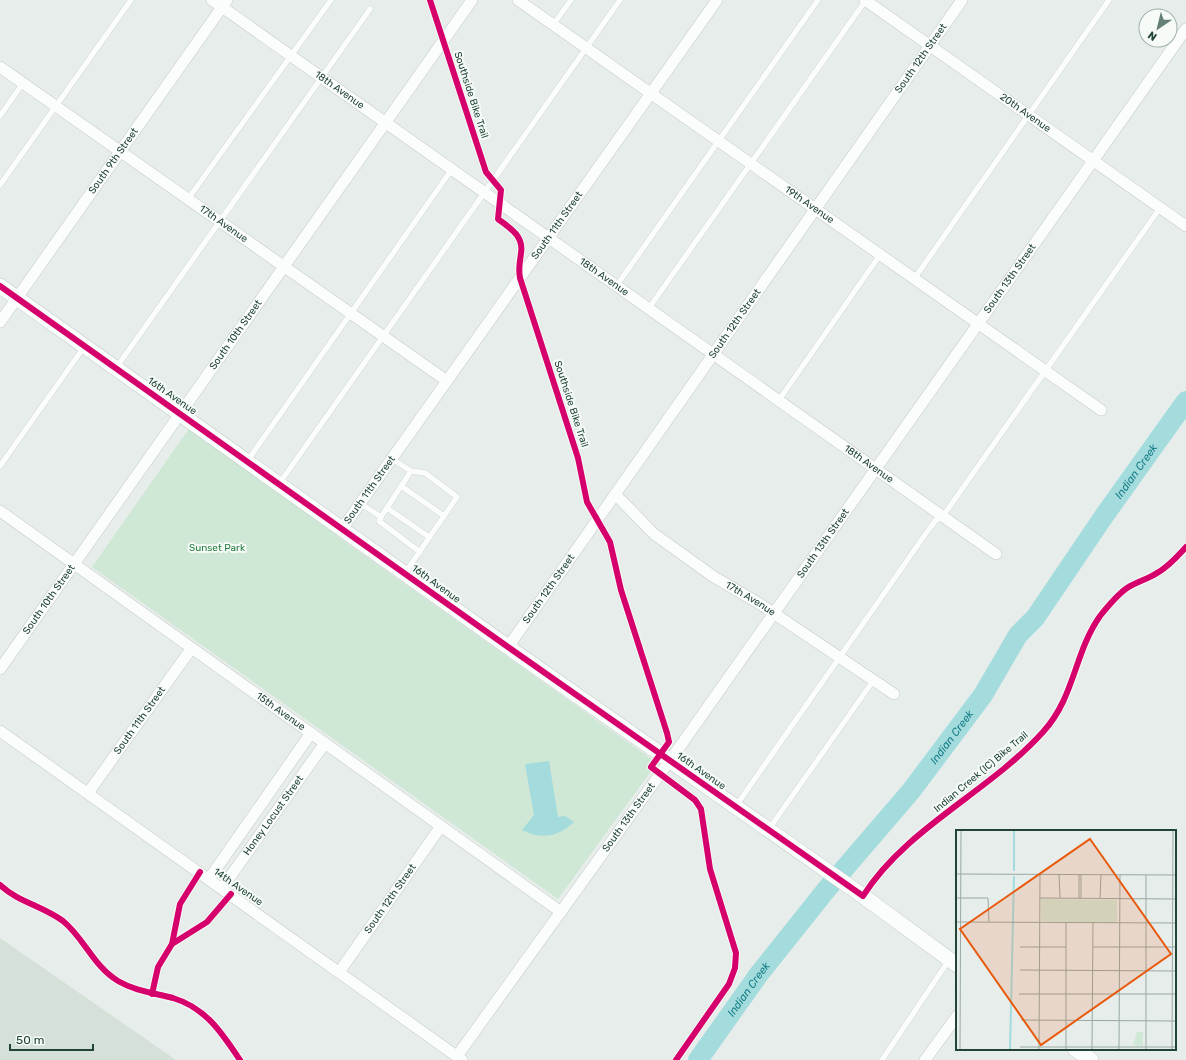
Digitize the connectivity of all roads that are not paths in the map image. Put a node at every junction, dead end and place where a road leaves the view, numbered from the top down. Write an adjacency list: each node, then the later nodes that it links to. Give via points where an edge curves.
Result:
1 (131, 0): 24 (lane)
2 (212, 0): 13 (street, 18th Avenue)
3 (331, 0): 19 (lane)
4 (472, 0): 27 (street, South 10th Street)
5 (518, 0): 15 (street, 19th Avenue)
6 (571, 0): 15 (lane)
7 (620, 0): 18 (lane)
8 (716, 0): 23 (street, South 11th Street)
9 (818, 0): 28 (lane)
10 (866, 0): 17 (street, 20th Avenue); 31 (lane)
11 (962, 0): 17 (street, South 12th Street)
12 (1109, 0): 26 (lane)
13 (225, 4): 19 (street, 18th Avenue); 29 (street, South 9th Street)
14 (370, 9): 21 (lane)
15 (553, 25): 18 (street, 19th Avenue)
16 (1186, 29): 30 (street, South 13th Street)
17 (930, 46): 26 (street, 20th Avenue); 37 (street, South 12th Street)
18 (586, 48): 23 (street, 19th Avenue); 34 (lane)
19 (291, 56): 21 (street, 18th Avenue); 35 (lane)
20 (0, 67): 22 (street, 17th Avenue)
21 (322, 78): 27 (street, 18th Avenue); 38 (lane)
22 (23, 83): 24 (street, 17th Avenue); 25 (lane)
23 (651, 94): 28 (street, 19th Avenue); 40 (street, South 11th Street)
24 (56, 106): 29 (street, 17th Avenue); 33 (lane)
25 (0, 116)
26 (1028, 116): 30 (street, 20th Avenue); 43 (lane)
27 (386, 122): 32 (street, 18th Avenue); 42 (street, South 10th Street)
28 (718, 141): 31 (street, 19th Avenue); 44 (lane)
29 (121, 151): 35 (street, 17th Avenue); 46 (street, South 9th Street)
30 (1093, 161): 36 (street, 20th Avenue); 50 (street, South 13th Street)
31 (751, 164): 37 (street, 19th Avenue); 47 (lane)
32 (452, 169): 34 (street, 18th Avenue); 48 (lane)
33 (0, 185)
34 (484, 192): 40 (street, 18th Avenue); 51 (lane)
35 (188, 199): 38 (street, 17th Avenue)
36 (1160, 208): 39 (street, 20th Avenue); 55 (lane)
37 (815, 209): 41 (street, 19th Avenue); 53 (street, South 12th Street)
38 (220, 222): 42 (street, 17th Avenue); 54 (lane)
39 (1186, 226)
40 (549, 237): 44 (street, 18th Avenue); 56 (street, South 11th Street)
41 (880, 255): 43 (street, 19th Avenue); 57 (lane)
42 (283, 266): 48 (street, 17th Avenue); 59 (street, South 10th Street)
43 (914, 279): 50 (street, 19th Avenue)
44 (617, 285): 47 (street, 18th Avenue)
45 (0, 286): 46 (street, 16th Avenue)
46 (17, 298): 49 (street, South 9th Street); 52 (street, 16th Avenue)
47 (649, 308): 53 (street, 18th Avenue)
48 (350, 314): 51 (street, 17th Avenue); 61 (lane)
49 (0, 322)
50 (978, 324): 55 (street, 19th Avenue); 63 (street, South 13th Street)
51 (383, 336): 56 (street, 17th Avenue); 65 (lane)
52 (85, 346): 54 (street, 16th Avenue); 62 (lane)
53 (713, 353): 57 (street, 18th Avenue); 67 (street, South 12th Street)
54 (116, 368): 59 (street, 16th Avenue)
55 (1045, 370): 58 (street, 19th Avenue); 72 (lane)
56 (447, 381): 60 (street, South 11th Street)
57 (779, 400): 63 (street, 18th Avenue)
58 (1101, 410)
59 (180, 414): 61 (street, 16th Avenue); 78 (street, South 10th Street)
60 (392, 459): 64 (lane); 68 (street, South 11th Street)
61 (247, 461): 65 (street, 16th Avenue)
62 (0, 466)
63 (876, 468): 72 (street, 18th Avenue); 80 (street, South 13th Street)
64 (411, 471): 66 (lane); 71 (lane, via 425,473 457,497)
65 (278, 484): 74 (street, 16th Avenue)
66 (401, 486): 69 (lane); 71 (lane)
67 (615, 494): 80 (street, 17th Avenue, via 654,534 714,577); 81 (street, South 12th Street)
68 (360, 503): 73 (lane); 74 (street, South 11th Street)
69 (387, 508): 73 (lane); 75 (lane)
70 (0, 511): 78 (street, 15th Avenue)
71 (444, 516): 75 (lane)
72 (943, 516): 77 (street, 18th Avenue); 83 (lane, via 929,529)
73 (380, 519): 76 (lane)
74 (342, 529): 79 (street, 16th Avenue)
75 (429, 537): 76 (lane)
76 (420, 552): 79 (lane)
77 (996, 554)
78 (73, 564): 82 (street, 15th Avenue); 84 (street, South 10th Street)
79 (404, 573): 81 (street, 16th Avenue)
80 (774, 613): 83 (street, 17th Avenue); 90 (street, South 13th Street)
81 (508, 647): 90 (street, 16th Avenue)
82 (192, 648): 88 (street, 15th Avenue); 91 (street, South 11th Street)
83 (840, 658): 85 (street, 17th Avenue); 92 (lane)
84 (0, 669)
85 (873, 680): 86 (street, 17th Avenue); 94 (lane)
86 (894, 694)
87 (0, 732): 91 (street, 14th Avenue)
88 (311, 733): 89 (street, 15th Avenue); 95 (street, Honey Locust Street)
89 (325, 743): 93 (street, 15th Avenue); 96 (street, Honey Locust Street)
90 (669, 761): 92 (street, 16th Avenue); 97 (street, South 13th Street)
91 (88, 793): 95 (street, 14th Avenue)
92 (735, 807): 94 (street, 16th Avenue)
93 (441, 826): 97 (street, 15th Avenue); 99 (street, South 12th Street)
94 (768, 830): 98 (street, 16th Avenue)
95 (209, 879): 96 (street, 14th Avenue)
96 (222, 888): 99 (street, 14th Avenue)
97 (561, 912): 101 (street, South 13th Street)
98 (953, 963): 103 (lane)
99 (340, 971): 101 (street, 14th Avenue)
100 (956, 1017): 102 (street)
101 (460, 1058)
102 (928, 1059)
103 (882, 1060)

